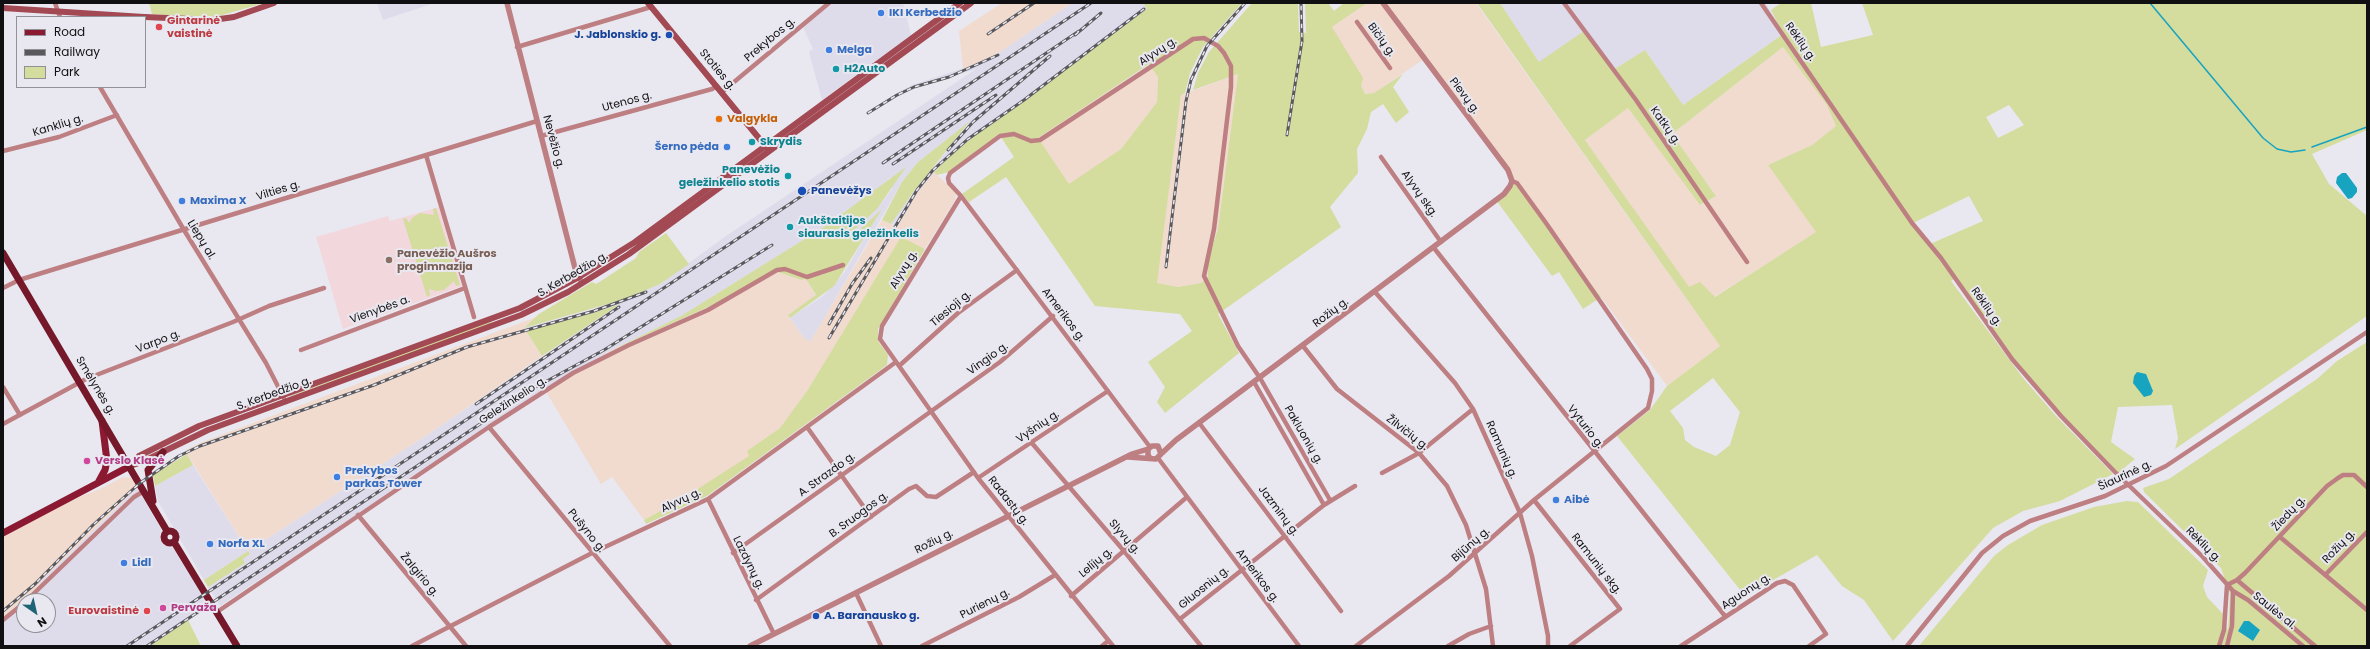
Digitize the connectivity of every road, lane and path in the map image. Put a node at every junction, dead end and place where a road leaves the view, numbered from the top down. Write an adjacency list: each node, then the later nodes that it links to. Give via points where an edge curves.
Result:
1 (55, 3): 12 (street)
2 (274, 3): 14 (main road, via 234,17 213,20)
3 (507, 3): 18 (street, Nevėžio g.)
4 (829, 3): 24 (street, Prekybos g.)
5 (960, 3): 16 (main road, S. Kerbedžio g.)
6 (971, 3): 17 (main road, S. Kerbedžio g.)
7 (1383, 3): 33 (street, Pievų g., via 1508,170)
8 (1564, 3): 39 (street, Katkų g., via 1636,100)
9 (1761, 3): 87 (street, Rėklių g., via 1912,223 1941,258 2012,359 2061,416)
10 (649, 5): 18 (street); 22 (main road, Stoties g.)
11 (3, 8): 12 (main road)
12 (58, 15): 13 (main road)
13 (101, 16)
14 (146, 17)
15 (1357, 22): 20 (street, Bičių g.)
16 (930, 24): 17 (main road); 19 (main road, S. Kerbedžio g.)
17 (934, 30): 21 (main road, S. Kerbedžio g.)
18 (517, 47): 26 (street, Nevėžio g.)
19 (870, 68): 21 (main road); 28 (main road, S. Kerbedžio g.)
20 (1390, 68)
21 (875, 74): 29 (main road, S. Kerbedžio g.)
22 (717, 86): 24 (main road, Stoties g.); 27 (street, Utenos g.)
23 (101, 88): 25 (street, Liepų al.)
24 (722, 92): 28 (main road, Stoties g.)
25 (117, 115): 30 (street, Kanklių g., via 67,134); 35 (street, Liepų al.)
26 (537, 121): 27 (street, Nevėžio g.); 31 (street, Vilties g.)
27 (541, 136): 42 (street, Nevėžio g.)
28 (765, 145): 29 (main road, Stoties g.); 42 (main road, S. Kerbedžio g., via 640,238)
29 (769, 151): 44 (main road, S. Kerbedžio g., via 634,250)
30 (3, 152)
31 (426, 156): 35 (street, Vilties g.); 47 (street)
32 (1381, 157): 36 (street, Alyvų skg.)
33 (1512, 181): 36 (street, Rožių g., via 1508,191); 77 (street, Bijūnų g., via 1517,183 1546,223 1652,379 1648,408)
34 (961, 196): 41 (street, Amerikos g.); 55 (street, Alyvų g., via 880,330 880,339); 56 (street, Alyvų g., via 949,183 950,173 1000,136 1014,134 1031,141 1040,140 1193,39 1204,38 1211,42 1224,53 1232,72 1214,229 1204,276 1238,346)
35 (184, 230): 43 (street, Vilties g.); 51 (street, Liepų al.)
36 (1441, 242): 37 (street, Rožių g.)
37 (1434, 248): 48 (street, Rožių g.); 77 (street, Vyturio g.)
38 (3, 253): 43 (highway, Smėlynės g.)
39 (1747, 262)
40 (843, 265): 69 (street, Geležinkelio g., via 807,277 785,269 777,270 708,310 629,345 573,374)
41 (1017, 270): 49 (street, Amerikos g.); 55 (street, Tiesioji g., via 958,313)
42 (579, 277): 44 (street, Nevėžio g.); 61 (main road, S. Kerbedžio g., via 520,308)
43 (19, 280): 45 (street, Vilties g.); 57 (highway, Smėlynės g.)
44 (583, 284): 62 (main road, S. Kerbedžio g., via 521,315)
45 (3, 288)
46 (324, 288): 51 (street, Varpo g., via 269,306)
47 (465, 288): 50 (street); 54 (street, Vienybės a.)
48 (1375, 292): 53 (street, Rožių g.); 64 (street, Ramunių g., via 1455,383)
49 (1053, 316): 60 (street, Amerikos g.); 63 (street, Vingio g., via 1013,352)
50 (474, 317)
51 (238, 320): 57 (street, Varpo g.); 61 (street, Liepų al.)
52 (2367, 332): 87 (street, Šiaurinė g., via 2179,459)
53 (1303, 346): 56 (street, Rožių g.); 76 (street, Žilvičių g., via 1337,390)
54 (301, 350)
55 (897, 364): 63 (street, Radastų g.); 70 (street, Alyvų g.)
56 (1260, 378): 58 (street, Rožių g.); 94 (street, Pakluonių g.)
57 (80, 382): 65 (street, Varpo g.); 66 (highway, Smėlynės g.)
58 (1254, 382): 68 (street, Rožių g.); 96 (street, Pakluonių g.)
59 (3, 387): 65 (street)
60 (1108, 391): 72 (street, Vyšnių g.); 74 (street, Amerikos g.)
61 (284, 395): 62 (street, Liepų al.); 81 (main road, S. Kerbedžio g., via 180,435 139,456)
62 (286, 402): 75 (main road, S. Kerbedžio g., via 208,430)
63 (930, 410): 82 (street, Radastų g.); 84 (street, A. Strazdo g.)
64 (1473, 410): 76 (street); 98 (street, Ramunių g.)
65 (20, 415): 67 (street, Varpo g.)
66 (101, 417): 81 (highway, Smėlynės g.); 86 (main road, via 107,461)
67 (3, 424)
68 (1200, 424): 71 (street, Rožių g.); 104 (street, Jazminų g.)
69 (489, 427): 99 (street, Geležinkelio g.); 107 (street, Pušyno g.)
70 (807, 427): 84 (street); 93 (street, Alyvų g.)
71 (1176, 440): 73 (street, Rožių g.); 78 (street, Rožių g.)
72 (1031, 442): 85 (street, Vyšnių g.); 88 (street, Slyvų g.)
73 (1156, 445): 74 (street); 78 (street, via 1161,449)
74 (1149, 448): 79 (street, Rožių g.); 80 (street)
75 (164, 452): 81 (main road, S. Kerbedžio g.); 97 (highway, via 148,470)
76 (1419, 453): 83 (street); 109 (street, Žilvičių g., via 1439,475 1456,502)
77 (1595, 454): 95 (street, Bijūnų g.); 124 (street, Vyturio g.)
78 (1160, 456): 80 (street); 92 (street, Amerikos g.)
79 (1128, 457): 80 (street, Rožių g.); 88 (street, Rožių g.)
80 (1150, 458)
81 (130, 466): 86 (main road, S. Kerbedžio g.); 91 (highway, Smėlynės g.)
82 (974, 472): 85 (street, Radastų g.); 101 (street, B. Sruogos g., via 936,497 927,496 916,486 909,489)
83 (1382, 473)
84 (841, 476): 101 (street); 108 (street, A. Strazdo g.)
85 (978, 478): 100 (street, Radastų g.)
86 (98, 482): 102 (main road, S. Kerbedžio g.)
87 (2129, 485): 114 (street, Rėklių g., via 2202,556); 149 (street, Šiaurinė g., via 2030,521 2003,536 1982,553)
88 (1068, 486): 100 (street, Rožių g.); 106 (street, Slyvų g.)
89 (1355, 486): 94 (street, Gluosnių g.)
90 (2367, 487): 105 (street, Žiedų g., via 2354,475 2343,475 2327,486)
91 (144, 491): 97 (highway, Smėlynės g.); 117 (street, via 134,497)
92 (1187, 497): 106 (street, Lelijų g.); 110 (street, Amerikos g.)
93 (708, 499): 107 (street, Alyvų g.); 108 (street, Lazdynų g.)
94 (1330, 500): 96 (street, Gluosnių g.)
95 (1534, 500): 98 (street, Bijūnų g.); 146 (street, Ramunių skg., via 1620,609)
96 (1324, 505): 104 (street, Gluosnių g.)
97 (154, 507): 123 (highway, Smėlynės g., via 168,531 164,539 168,543 174,542)
98 (1520, 513): 109 (street, Bijūnų g.); 145 (street, Ramunių g., via 1536,578)
99 (358, 515): 123 (street, Geležinkelio g.); 127 (street, Žalgirio g.)
100 (1008, 516): 111 (street, Radastų g.); 116 (street, Rožių g.)
101 (872, 517): 119 (street, B. Sruogos g.)
102 (3, 532)
103 (2367, 532): 112 (street, Rožių g.)
104 (1286, 536): 110 (street, Gluosnių g.); 122 (street, Jazminų g.)
105 (2280, 537): 112 (street); 113 (street, Žiedų g.)
106 (1124, 551): 118 (street, Lelijų g.); 125 (street, Slyvų g.)
107 (592, 553): 127 (street, Alyvų g.); 134 (street, Pušyno g.)
108 (733, 553): 119 (street, Lazdynų g.)
109 (1476, 554): 128 (street, Žilvičių g., via 1486,588); 142 (street, Bijūnų g.)
110 (1242, 570): 125 (street, Gluosnių g.); 141 (street, Amerikos g.)
111 (1055, 575): 118 (street, Radastų g.); 137 (street, Purienų g., via 1019,597)
112 (2325, 576): 121 (street)
113 (2238, 580): 114 (street, Žiedų g.); 153 (street)
114 (2227, 585): 115 (street, Rėklių g.); 150 (street, via 2224,630)
115 (2233, 591): 151 (street, via 2232,626); 152 (street, Saulės al., via 2248,600)
116 (856, 592): 129 (street, Rožių g.); 136 (street)
117 (34, 593)
118 (1071, 596): 130 (street, Radastų g.)
119 (756, 600): 129 (street, Lazdynų g.)
120 (16, 609): 126 (street)
121 (2367, 610)
122 (1341, 611)
123 (217, 612): 131 (highway, Smėlynės g.)
124 (1725, 616): 147 (street, Aguonų g.); 148 (street, Aguonų g., via 1777,583 1785,581 1793,585 1826,634)
125 (1180, 619): 140 (street, Slyvų g.)
126 (3, 620)
127 (450, 626): 132 (street, Alyvų g.); 133 (street, Žalgirio g.)
128 (1491, 626): 143 (street, via 1469,634); 144 (street, Žilvičių g.)
129 (774, 634): 135 (street, Rožių g.)
130 (1108, 641): 138 (street); 139 (street, Radastų g.)
131 (237, 646)
132 (412, 646)
133 (466, 646)
134 (670, 646)
135 (750, 646)
136 (881, 646)
137 (922, 646)
138 (1102, 646)
139 (1112, 646)
140 (1201, 646)
141 (1299, 646)
142 (1356, 646)
143 (1448, 646)
144 (1493, 646)
145 (1548, 646)
146 (1570, 646)
147 (1681, 646)
148 (1809, 646)
149 (1907, 646)
150 (2219, 646)
151 (2227, 646)
152 (2303, 646)
153 (2315, 646)

